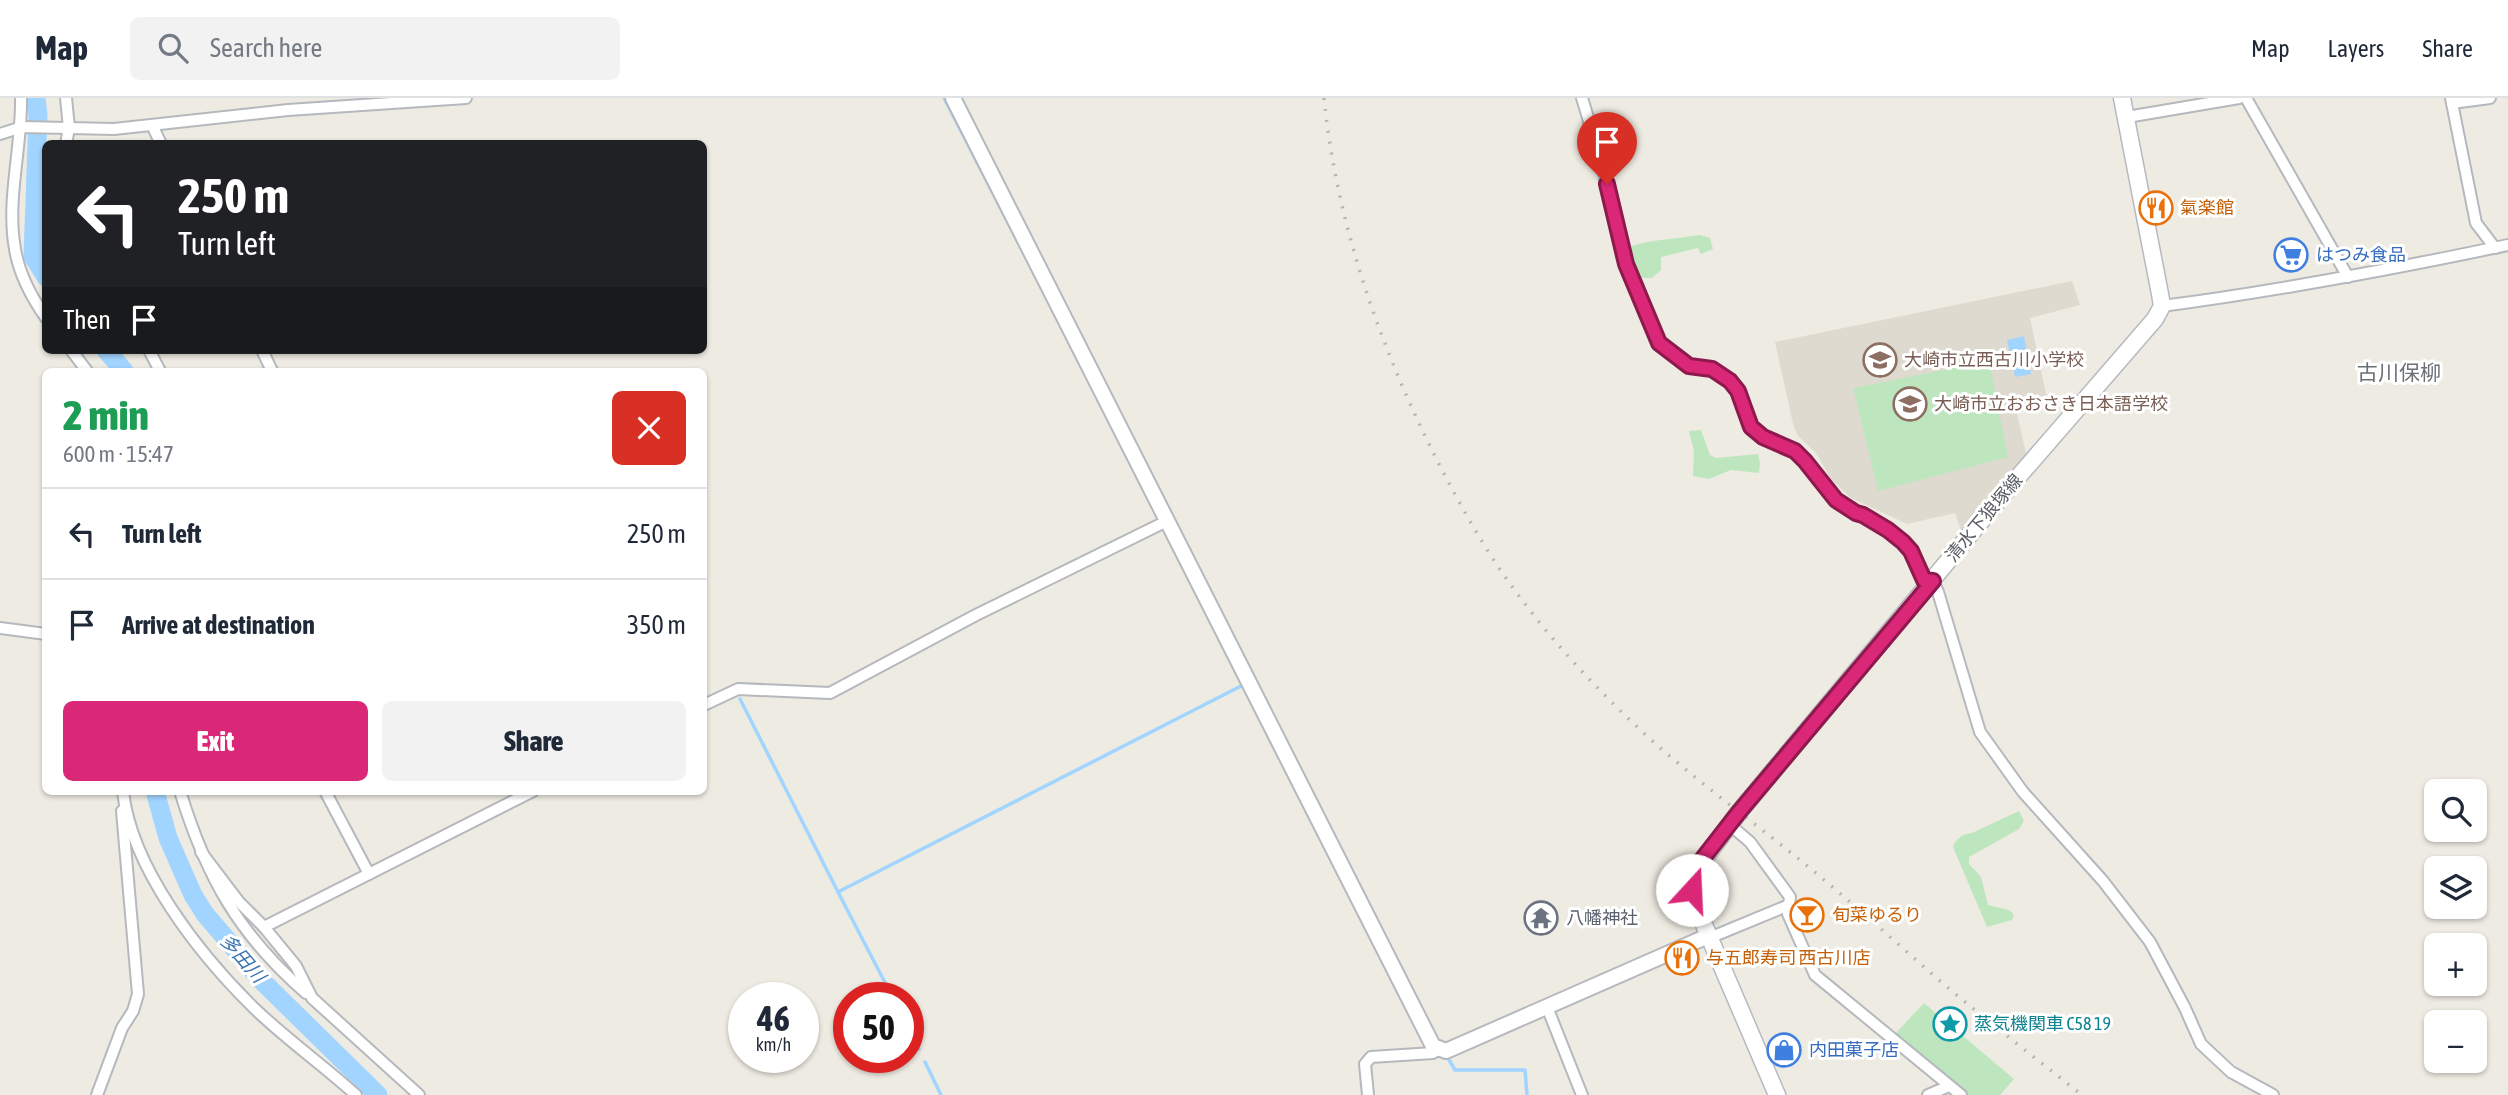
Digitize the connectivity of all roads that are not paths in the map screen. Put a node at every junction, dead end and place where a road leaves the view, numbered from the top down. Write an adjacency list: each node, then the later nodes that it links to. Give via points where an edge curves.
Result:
1 (21, 98): 13 (street)
2 (66, 98): 14 (street)
3 (466, 98): 12 (street)
4 (953, 98): 25 (street)
5 (1582, 98): 26 (street, via 1626,264 1659,343 1689,366 1712,369 1730,381 1751,427 1795,451 1836,500 1903,542 1924,580)
6 (2122, 98): 11 (main road)
7 (2239, 98): 11 (street)
8 (2246, 98): 20 (street)
9 (2490, 98): 10 (street)
10 (2452, 100): 19 (street, via 2476,223)
11 (2127, 117): 21 (main road)
12 (152, 125): 14 (street); 17 (street)
13 (25, 127): 14 (street); 15 (street); 22 (street, via 13,219 15,249 27,286)
14 (67, 128): 16 (street)
15 (0, 134)
16 (66, 140)
17 (159, 140)
18 (2508, 245): 19 (street)
19 (2495, 247): 20 (street)
20 (2348, 277): 21 (street)
21 (2162, 306): 26 (main road, 清水下狼塚線, via 2138,341)
22 (42, 311)
23 (74, 354): 24 (street)
24 (85, 368)
25 (1167, 521): 29 (street, via 830,693 738,689); 42 (street, via 1433,1046)
26 (1933, 581): 34 (main road, 清水下狼塚線); 52 (street, via 1985,743 2150,942 2201,1045 2231,1072)
27 (0, 628): 28 (street)
28 (42, 633)
29 (707, 704)
30 (181, 795): 35 (street)
31 (327, 795): 36 (street)
32 (525, 795): 36 (street)
33 (123, 796): 44 (street, via 138,994); 45 (street, via 150,875 198,944 254,1008)
34 (1730, 825): 37 (street, via 1750,842 1790,897); 39 (main road, 清水下狼塚線, via 1700,862 1692,881 1693,899)
35 (201, 852): 38 (street); 40 (street, via 225,903 243,928)
36 (369, 874): 38 (street)
37 (1789, 905): 39 (street); 43 (street, via 1788,914 1815,975)
38 (264, 927): 40 (street, via 296,966)
39 (1708, 936): 41 (street); 49 (main road, 清水下狼塚線)
40 (312, 998): 46 (street)
41 (1547, 1007): 42 (street, via 1446,1051); 48 (street)
42 (1440, 1049): 47 (street, via 1433,1054 1371,1057 1365,1064)
43 (1949, 1086): 50 (street); 51 (street)
44 (97, 1095)
45 (356, 1095)
46 (419, 1095)
47 (1368, 1095)
48 (1582, 1095)
49 (1777, 1095)
50 (1928, 1095)
51 (1961, 1095)
52 (2273, 1095)

